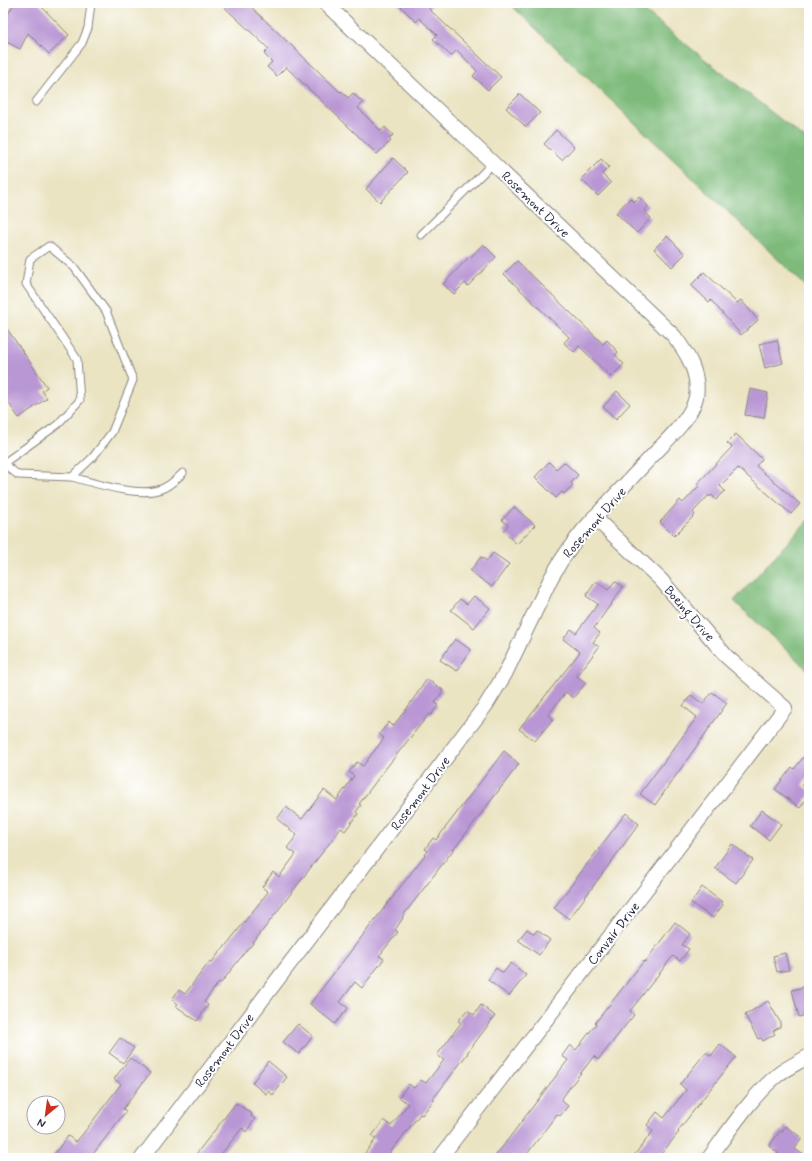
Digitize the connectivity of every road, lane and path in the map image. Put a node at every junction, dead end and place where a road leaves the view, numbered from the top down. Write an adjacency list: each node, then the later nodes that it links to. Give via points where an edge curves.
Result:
1 (91, 3): 3 (lane, via 88,28 82,43)
2 (325, 3): 4 (street, Rosemont Drive)
3 (36, 102)
4 (493, 163): 5 (lane); 9 (street, Rosemont Drive, via 670,332 691,362 696,397 683,421)
5 (421, 235)
6 (3, 463): 8 (lane, via 18,474); 8 (lane, via 57,425 80,400 77,359 26,284 30,259 49,246 74,267 106,311 132,380 112,432 93,457)
7 (183, 473): 8 (lane, via 172,483 149,492 136,492)
8 (72, 477)
9 (594, 517): 10 (street, Boeing Drive, via 661,580 727,657); 12 (street, Rosemont Drive, via 559,563 505,674 486,705)
10 (785, 708): 13 (street, Convair Drive)
11 (809, 1056): 14 (street, via 779,1074 767,1086)
12 (142, 1158)
13 (440, 1158)
14 (709, 1158)

